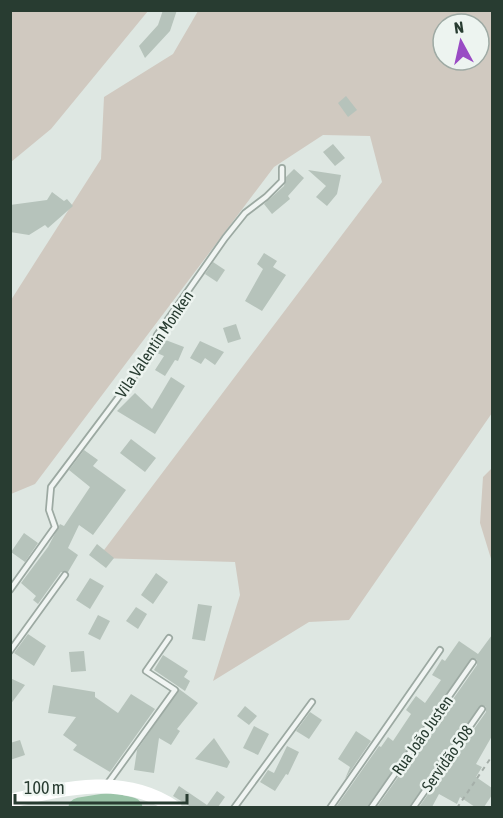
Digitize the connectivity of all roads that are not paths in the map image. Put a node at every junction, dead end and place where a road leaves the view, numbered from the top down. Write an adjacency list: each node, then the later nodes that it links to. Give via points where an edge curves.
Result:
1 (282, 168): 3 (lane, Vila Valentin Monken, via 282,180 244,213 225,238 157,335 146,362 51,487 50,510 55,527)
2 (65, 575): 6 (lane)
3 (10, 590)
4 (169, 638): 10 (lane, via 146,671 175,690)
5 (440, 650): 14 (lane)
6 (10, 651)
7 (473, 662): 15 (lane, Rua João Justen)
8 (312, 702): 13 (lane)
9 (482, 710): 16 (lane, Servidão 508)
10 (107, 785): 11 (street, via 63,789); 12 (street, via 144,792)
11 (10, 801)
12 (169, 806)
13 (234, 807)
14 (330, 807)
15 (371, 807)
16 (413, 807)

